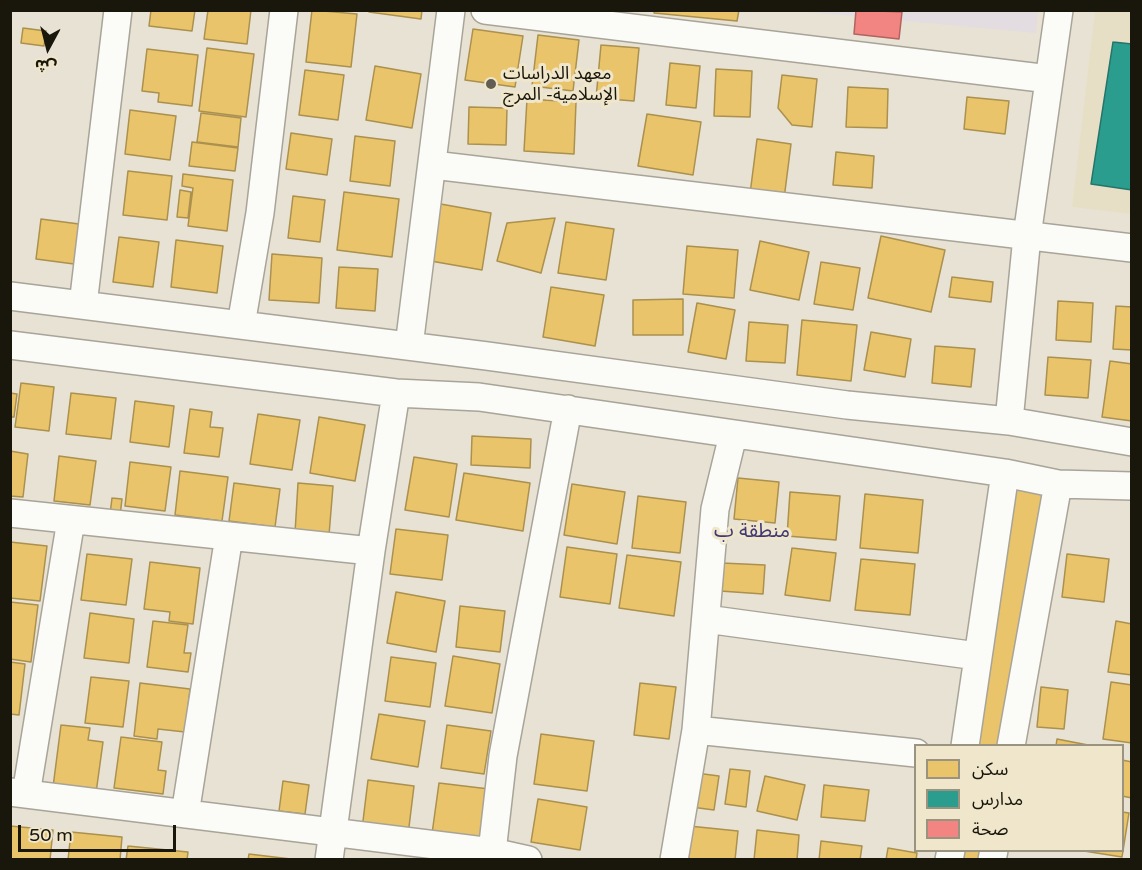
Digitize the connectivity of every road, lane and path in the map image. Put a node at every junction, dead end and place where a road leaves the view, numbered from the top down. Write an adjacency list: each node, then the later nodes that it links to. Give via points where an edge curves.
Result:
1 (118, 10): 11 (street)
2 (284, 10): 12 (street, via 260,213)
3 (451, 10): 7 (street)
4 (485, 10): 6 (street)
5 (1059, 10): 6 (street)
6 (1049, 79): 8 (street)
7 (433, 165): 8 (street); 14 (street)
8 (1028, 236): 9 (street); 20 (street)
9 (1131, 248)
10 (10, 296): 11 (street)
11 (83, 305): 12 (street)
12 (241, 325): 14 (street)
13 (10, 345): 16 (street)
14 (410, 346): 15 (street)
15 (487, 356): 17 (street); 18 (street)
16 (396, 393): 17 (street); 30 (street)
17 (479, 397): 19 (street)
18 (847, 405): 20 (street); 23 (street)
19 (568, 410): 21 (street); 40 (street, via 503,756)
20 (1009, 421): 22 (street)
21 (733, 435): 23 (street); 31 (street, via 715,509)
22 (1131, 442)
23 (838, 450): 24 (street)
24 (1005, 473): 25 (street); 32 (street)
25 (1058, 484): 26 (street); 35 (street)
26 (1131, 486)
27 (10, 513): 28 (street)
28 (71, 520): 29 (street); 37 (street)
29 (229, 536): 30 (street); 38 (street)
30 (371, 551): 39 (street)
31 (706, 619): 32 (street); 33 (street)
32 (977, 656): 34 (street)
33 (696, 730): 36 (street); 43 (street)
34 (965, 744)
35 (1011, 744)
36 (914, 753)
37 (18, 793): 38 (street)
38 (185, 814): 39 (street)
39 (333, 832): 40 (street); 41 (street)
40 (492, 852): 42 (street)
41 (329, 860)
42 (528, 860)
43 (674, 860)

